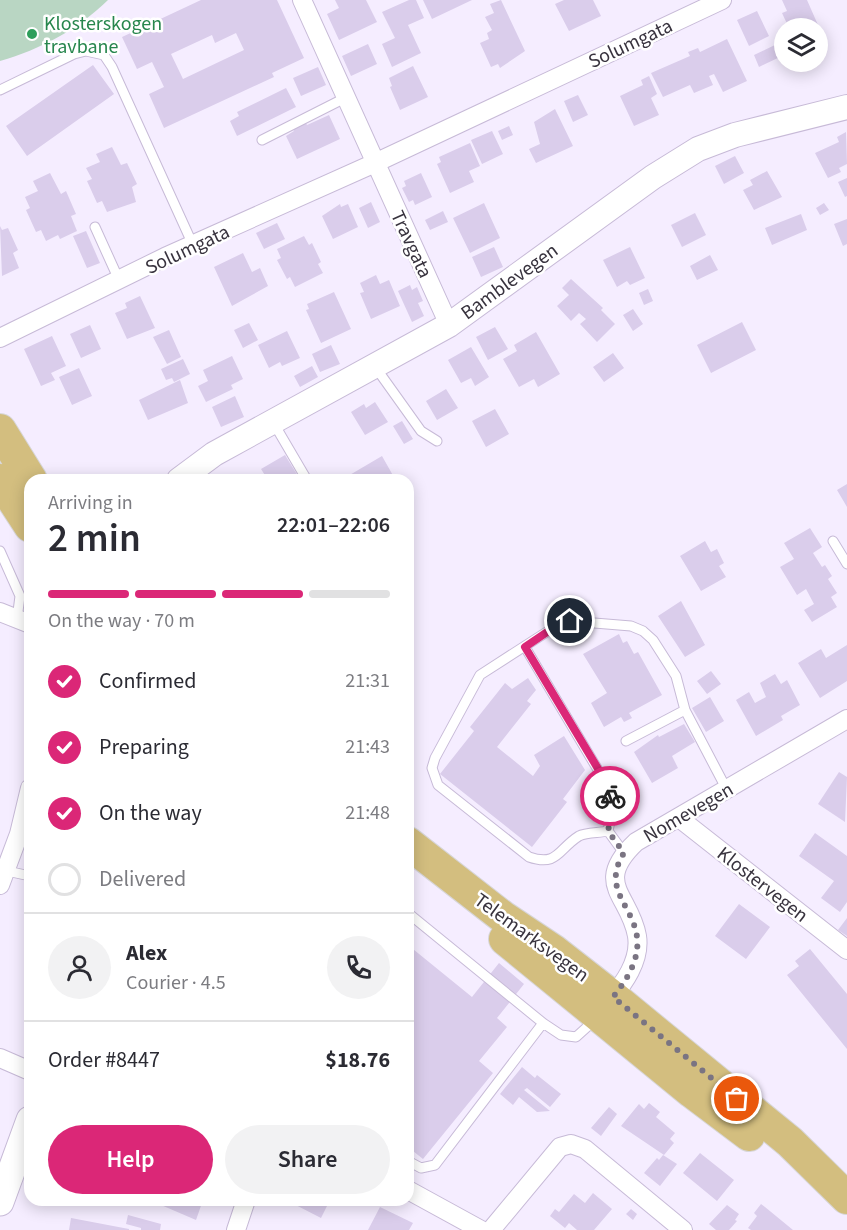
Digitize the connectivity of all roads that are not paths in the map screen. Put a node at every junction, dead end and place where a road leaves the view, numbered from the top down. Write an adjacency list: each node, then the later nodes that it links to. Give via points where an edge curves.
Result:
1 (302, 0): 4 (street)
2 (722, 0): 7 (street, Solumgata)
3 (0, 90): 9 (lane, via 74,54 86,51 104,55)
4 (345, 98): 6 (lane); 7 (street)
5 (847, 107): 11 (street, Bamblevegen, via 735,135 698,149 653,177)
6 (262, 140)
7 (375, 163): 9 (street, Solumgata); 11 (street, Travgata)
8 (95, 227): 10 (lane)
9 (193, 245): 10 (street, Solumgata)
10 (119, 280): 12 (street, Solumgata)
11 (449, 325): 13 (street, Bamblevegen)
12 (0, 338)
13 (375, 366): 14 (street, Bamblevegen); 16 (lane, via 421,431)
14 (273, 422): 18 (street, Bamblevegen, via 214,454); 19 (lane)
15 (0, 430): 17 (highway)
16 (436, 441)
17 (27, 474)
18 (187, 474)
19 (303, 474)
20 (0, 480): 21 (highway)
21 (24, 517)
22 (833, 541): 24 (lane)
23 (0, 551): 25 (lane, via 20,596)
24 (847, 564)
25 (16, 618)
26 (525, 647): 27 (lane, via 570,621 637,628 653,640 676,676); 33 (lane, via 607,785 612,811); 33 (lane, via 480,675 435,758 434,777 438,785 529,857 540,861 556,857 581,835)
27 (685, 710): 29 (lane); 30 (lane)
28 (847, 719): 30 (street, Nomevegen)
29 (626, 741)
30 (727, 790): 32 (street, Nomevegen)
31 (24, 809): 38 (street)
32 (679, 818): 35 (street, Nomevegen); 40 (street, Klostervegen)
33 (608, 831): 35 (lane)
34 (414, 848): 41 (highway, Telemarksvegen, via 554,951)
35 (624, 853): 41 (street, Nomevegen, via 617,863 615,885 638,938 630,973)
36 (414, 866): 41 (highway, Telemarksvegen)
37 (24, 876): 38 (lane)
38 (4, 878)
39 (414, 918): 42 (lane)
40 (847, 950)
41 (606, 1006): 42 (lane, via 576,1037 561,1035); 48 (highway, Telemarksvegen, via 790,1142)
42 (543, 1023): 46 (lane, via 435,1165 421,1168)
43 (0, 1058): 44 (street)
44 (24, 1068)
45 (24, 1136): 49 (main road)
46 (414, 1164)
47 (414, 1193): 52 (street)
48 (846, 1197)
49 (0, 1202)
50 (244, 1206): 51 (street)
51 (236, 1230)
52 (481, 1230)
53 (491, 1230): 54 (street, via 560,1147 571,1144 585,1149)
54 (683, 1230)

